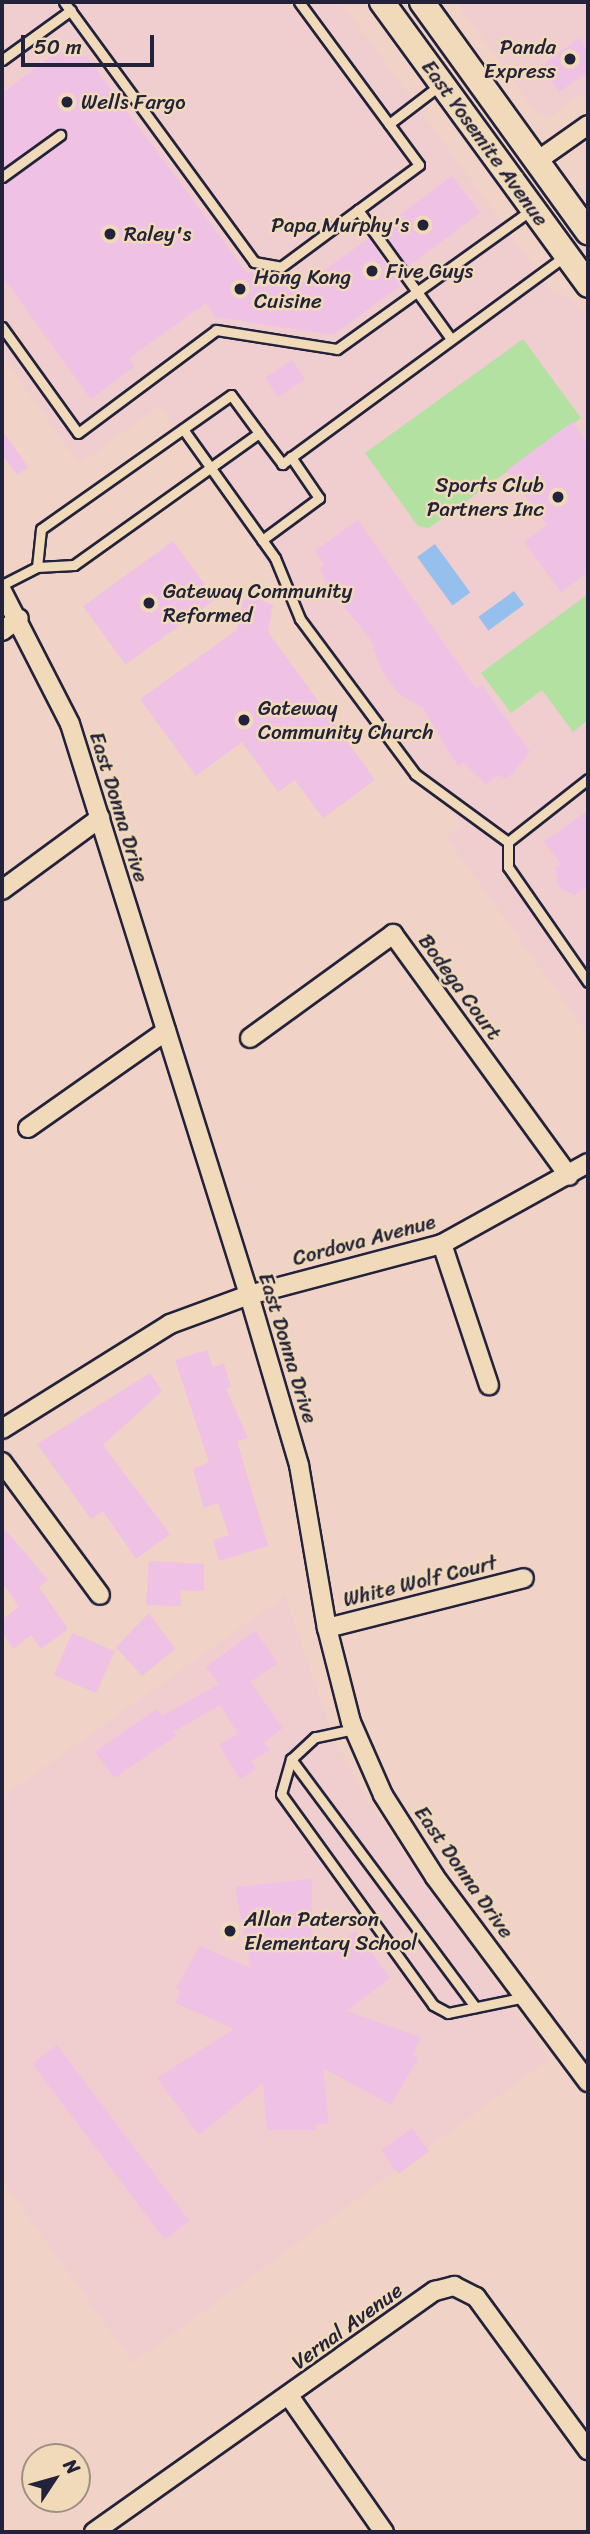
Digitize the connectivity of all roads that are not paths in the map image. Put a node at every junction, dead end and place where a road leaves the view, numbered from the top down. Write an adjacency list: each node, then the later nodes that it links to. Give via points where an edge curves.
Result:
1 (299, 2): 7 (lane)
2 (382, 2): 6 (main road, East Yosemite Avenue)
3 (422, 2): 10 (main road, East Yosemite Avenue)
4 (67, 6): 5 (lane); 13 (lane, via 254,262 281,267)
5 (2, 60)
6 (442, 84): 7 (lane); 12 (main road, East Yosemite Avenue); 15 (main road, via 463,86 565,227)
7 (389, 124): 13 (lane, via 419,165)
8 (588, 125): 10 (street)
9 (60, 135): 11 (lane)
10 (537, 161): 14 (main road, East Yosemite Avenue)
11 (2, 177)
12 (533, 209): 16 (main road, East Yosemite Avenue); 18 (lane)
13 (358, 210): 18 (lane)
14 (588, 232)
15 (588, 239)
16 (566, 255): 17 (main road, East Yosemite Avenue); 20 (lane)
17 (588, 285)
18 (418, 292): 19 (lane, via 337,349 216,330 78,433); 20 (lane)
19 (2, 327)
20 (452, 339): 23 (lane)
21 (183, 429): 22 (lane, via 231,395); 24 (lane); 26 (lane, via 41,529)
22 (259, 433): 23 (lane, via 282,464); 24 (lane)
23 (291, 457): 25 (lane, via 319,498)
24 (210, 467): 25 (lane); 26 (lane, via 74,565)
25 (262, 540): 32 (lane, via 300,620 415,774)
26 (37, 567): 27 (lane)
27 (2, 588): 28 (street, East Donna Drive)
28 (19, 618): 29 (street); 31 (street, East Donna Drive, via 70,724)
29 (2, 631)
30 (588, 779): 32 (lane)
31 (100, 818): 33 (street); 35 (street, East Donna Drive)
32 (508, 842): 34 (lane, via 508,867)
33 (2, 890)
34 (588, 982)
35 (166, 1031): 37 (street); 41 (street, East Donna Drive)
36 (250, 1038): 39 (street, Bodega Court, via 393,934)
37 (28, 1128)
38 (588, 1163): 39 (street, Cordova Avenue)
39 (569, 1177): 40 (street, Cordova Avenue)
40 (442, 1244): 41 (street, Cordova Avenue); 42 (street)
41 (248, 1295): 43 (street, Cordova Avenue, via 153,1332); 47 (street, East Donna Drive, via 299,1465)
42 (489, 1385)
43 (2, 1429)
44 (2, 1462): 46 (street)
45 (524, 1578): 47 (street, White Wolf Court)
46 (100, 1595)
47 (327, 1628): 48 (street, East Donna Drive)
48 (354, 1729): 49 (lane, via 315,1737); 50 (street, East Donna Drive, via 409,1836)
49 (291, 1759): 51 (lane); 51 (lane, via 281,1794 433,2005 447,2013)
50 (525, 1997): 51 (lane); 52 (street, East Donna Drive)
51 (475, 2007)
52 (588, 2082)
53 (289, 2396): 54 (street, Vernal Avenue, via 435,2291 454,2286 476,2297); 55 (street, Vernal Avenue); 57 (street)
54 (588, 2450)
55 (118, 2526): 56 (street, Vernal Avenue)
56 (94, 2532)
57 (384, 2532)

